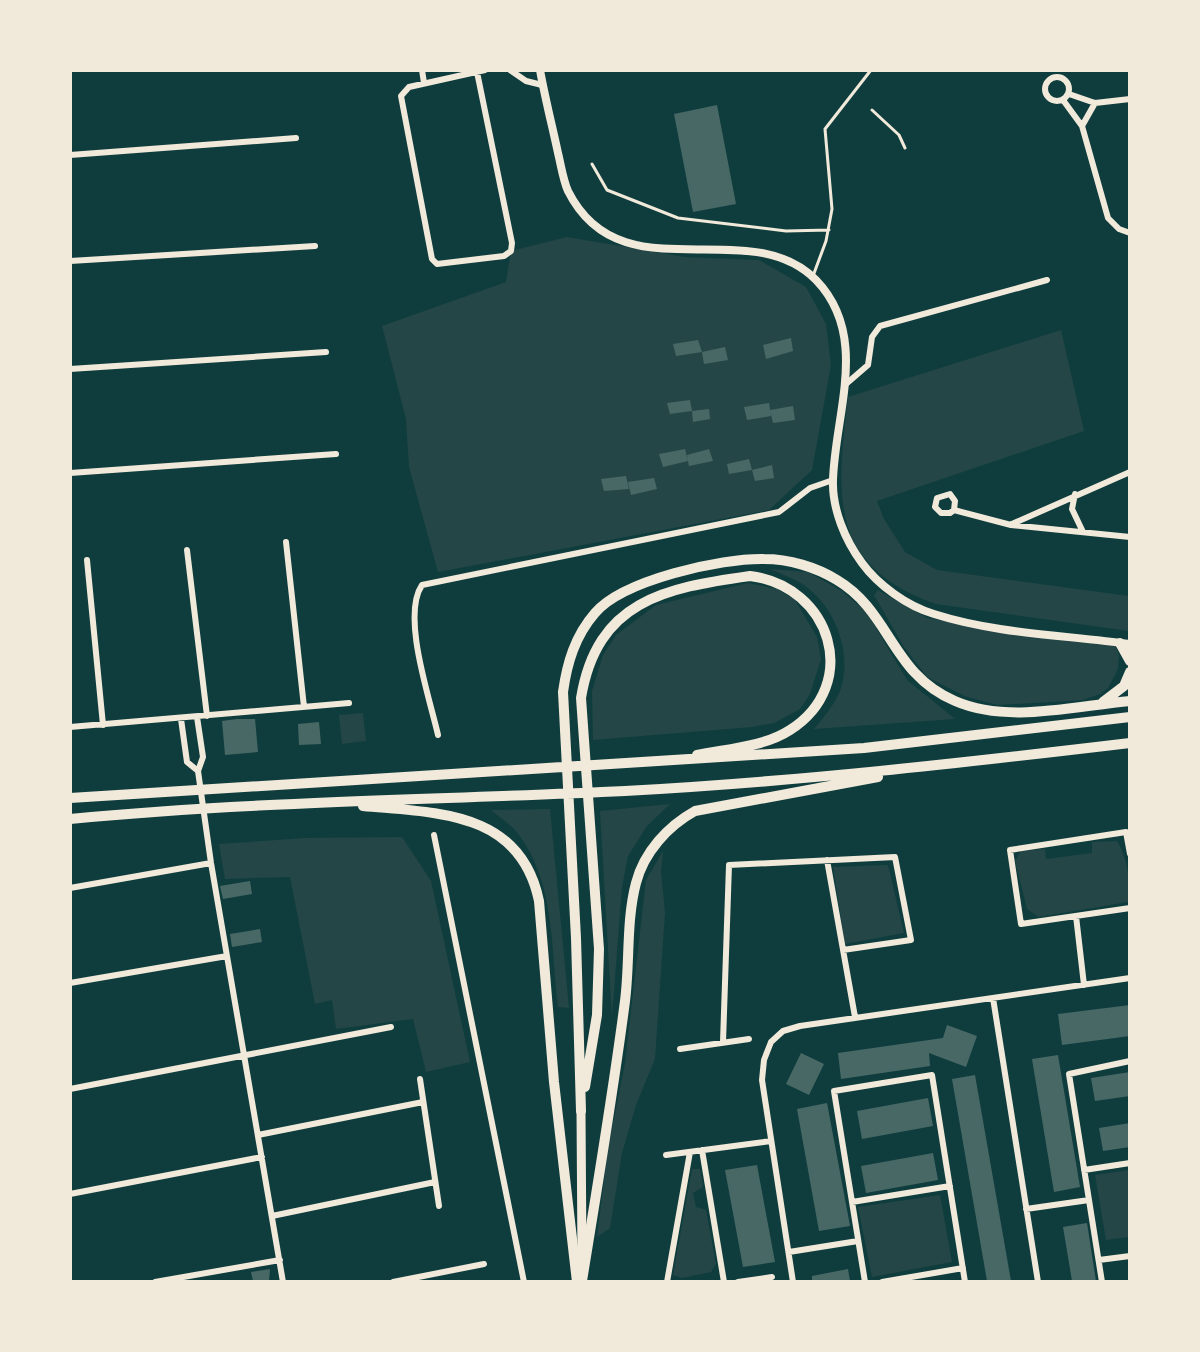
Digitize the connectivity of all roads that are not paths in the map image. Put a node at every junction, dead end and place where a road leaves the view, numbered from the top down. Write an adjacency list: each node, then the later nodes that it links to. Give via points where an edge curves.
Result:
1 (422, 70): 8 (street)
2 (485, 70): 6 (street)
3 (510, 70): 9 (street, via 526,81)
4 (540, 70): 9 (street)
5 (871, 70): 20 (lane, via 825,129 832,187)
6 (477, 72): 7 (street); 8 (street, via 512,243 511,251 504,256 444,265 432,259 401,96 409,87)
7 (456, 73): 8 (street)
8 (424, 83)
9 (542, 85): 24 (street, via 566,187 596,226 623,241 652,248 760,252 793,263)
10 (1069, 94): 12 (street); 12 (street, via 1070,86 1065,80 1051,78 1045,91 1049,98); 13 (street)
11 (1130, 99): 13 (street)
12 (1063, 100): 15 (street)
13 (1095, 103): 15 (street)
14 (872, 110): 17 (lane, via 900,135)
15 (1082, 126): 21 (street, via 1108,218)
16 (296, 138): 18 (street)
17 (905, 148)
18 (70, 155)
19 (592, 164): 20 (lane, via 607,190 678,218 786,231)
20 (829, 230): 24 (lane)
21 (1130, 233)
22 (315, 246): 23 (street)
23 (70, 261)
24 (813, 278): 28 (street, via 830,298 842,328)
25 (1047, 280): 28 (street, via 880,326 872,337 868,365)
26 (326, 352): 27 (street)
27 (70, 369)
28 (846, 384): 32 (street)
29 (336, 454): 31 (street)
30 (1130, 472): 33 (street)
31 (70, 473)
32 (833, 480): 41 (street, via 838,514 854,551 880,584 908,602 949,618 1035,634); 54 (street, via 810,488 779,512 422,585 416,601 415,626)
33 (1075, 495): 35 (street); 36 (street, via 1072,509)
34 (954, 510): 35 (street)
35 (1011, 525): 36 (street)
36 (1083, 532): 37 (street)
37 (1130, 537)
38 (286, 542): 47 (street)
39 (187, 550): 48 (street)
40 (87, 560): 52 (street)
41 (1125, 643): 42 (highway)
42 (1130, 661)
43 (1130, 672): 45 (highway, via 1118,692)
44 (1130, 700): 45 (highway)
45 (1099, 703): 85 (highway, via 1011,713 983,711 954,701 912,673 873,612 853,591 811,567 784,560 726,563 645,582 606,603 580,635 567,663 563,692)
46 (349, 704): 47 (street)
47 (304, 707): 48 (street)
48 (207, 716): 49 (street)
49 (197, 717): 51 (street); 58 (street, via 203,757)
50 (1130, 717): 56 (highway, via 864,748)
51 (182, 719): 52 (street); 58 (street, via 187,762)
52 (103, 725): 53 (street)
53 (70, 728)
54 (438, 735)
55 (1130, 743): 57 (highway)
56 (655, 764): 59 (highway); 85 (highway, via 772,739 791,730 809,713 826,683 831,655 825,630 805,600 771,581 750,576 650,599 607,630 593,652 581,698 599,949 597,1015)
57 (936, 766): 60 (highway, via 627,791); 114 (highway, via 695,811 680,819 652,849 636,882 632,906 626,994)
58 (198, 773): 65 (street)
59 (70, 798)
60 (324, 801): 61 (highway); 114 (highway, via 471,820 500,838 527,869 539,901 554,1082)
61 (70, 819)
62 (434, 835): 113 (street)
63 (1130, 854): 68 (street, via 1126,832 1010,850 1022,924)
64 (826, 860): 69 (street); 69 (street, via 895,857 911,940); 78 (street, via 729,865)
65 (211, 863): 66 (street); 70 (street)
66 (70, 888)
67 (1130, 908): 68 (street)
68 (1076, 916): 73 (street)
69 (843, 950): 75 (street)
70 (227, 956): 72 (street); 80 (street)
71 (1130, 978): 73 (street)
72 (70, 983)
73 (1084, 985): 74 (street)
74 (993, 998): 75 (street); 100 (street)
75 (855, 1017): 87 (street, via 783,1031 771,1042 762,1080)
76 (391, 1027): 80 (street)
77 (749, 1039): 78 (street)
78 (723, 1042): 79 (street)
79 (680, 1049)
80 (244, 1057): 83 (street); 86 (street)
81 (1130, 1061): 93 (street, via 1069,1074)
82 (420, 1079): 84 (street)
83 (70, 1089)
84 (423, 1102): 86 (street); 94 (street)
85 (581, 1111): 114 (main road)
86 (258, 1135): 91 (street)
87 (771, 1141): 88 (street); 103 (street)
88 (702, 1150): 89 (street); 116 (street)
89 (690, 1152): 90 (street); 115 (street)
90 (666, 1155)
91 (262, 1157): 96 (street); 101 (street)
92 (1130, 1163): 93 (street)
93 (1084, 1170): 97 (street)
94 (435, 1182): 99 (street); 101 (street)
95 (950, 1186): 98 (street); 98 (street, via 932,1075 834,1091); 108 (street)
96 (70, 1194)
97 (1089, 1200): 100 (street); 106 (street)
98 (852, 1202): 102 (street)
99 (439, 1206)
100 (1026, 1209): 122 (street)
101 (272, 1216): 105 (street)
102 (858, 1241): 103 (street); 119 (street)
103 (789, 1252): 118 (street)
104 (1130, 1256): 106 (street)
105 (280, 1260): 110 (street); 111 (street)
106 (1099, 1260): 123 (street)
107 (484, 1264): 112 (street)
108 (963, 1268): 120 (street); 121 (street)
109 (772, 1276): 117 (street)
110 (155, 1281)
111 (284, 1281)
112 (393, 1281)
113 (524, 1281)
114 (580, 1281)
115 (667, 1281)
116 (724, 1281)
117 (738, 1281)
118 (793, 1281)
119 (865, 1281)
120 (882, 1281)
121 (965, 1281)
122 (1038, 1281)
123 (1102, 1281)

